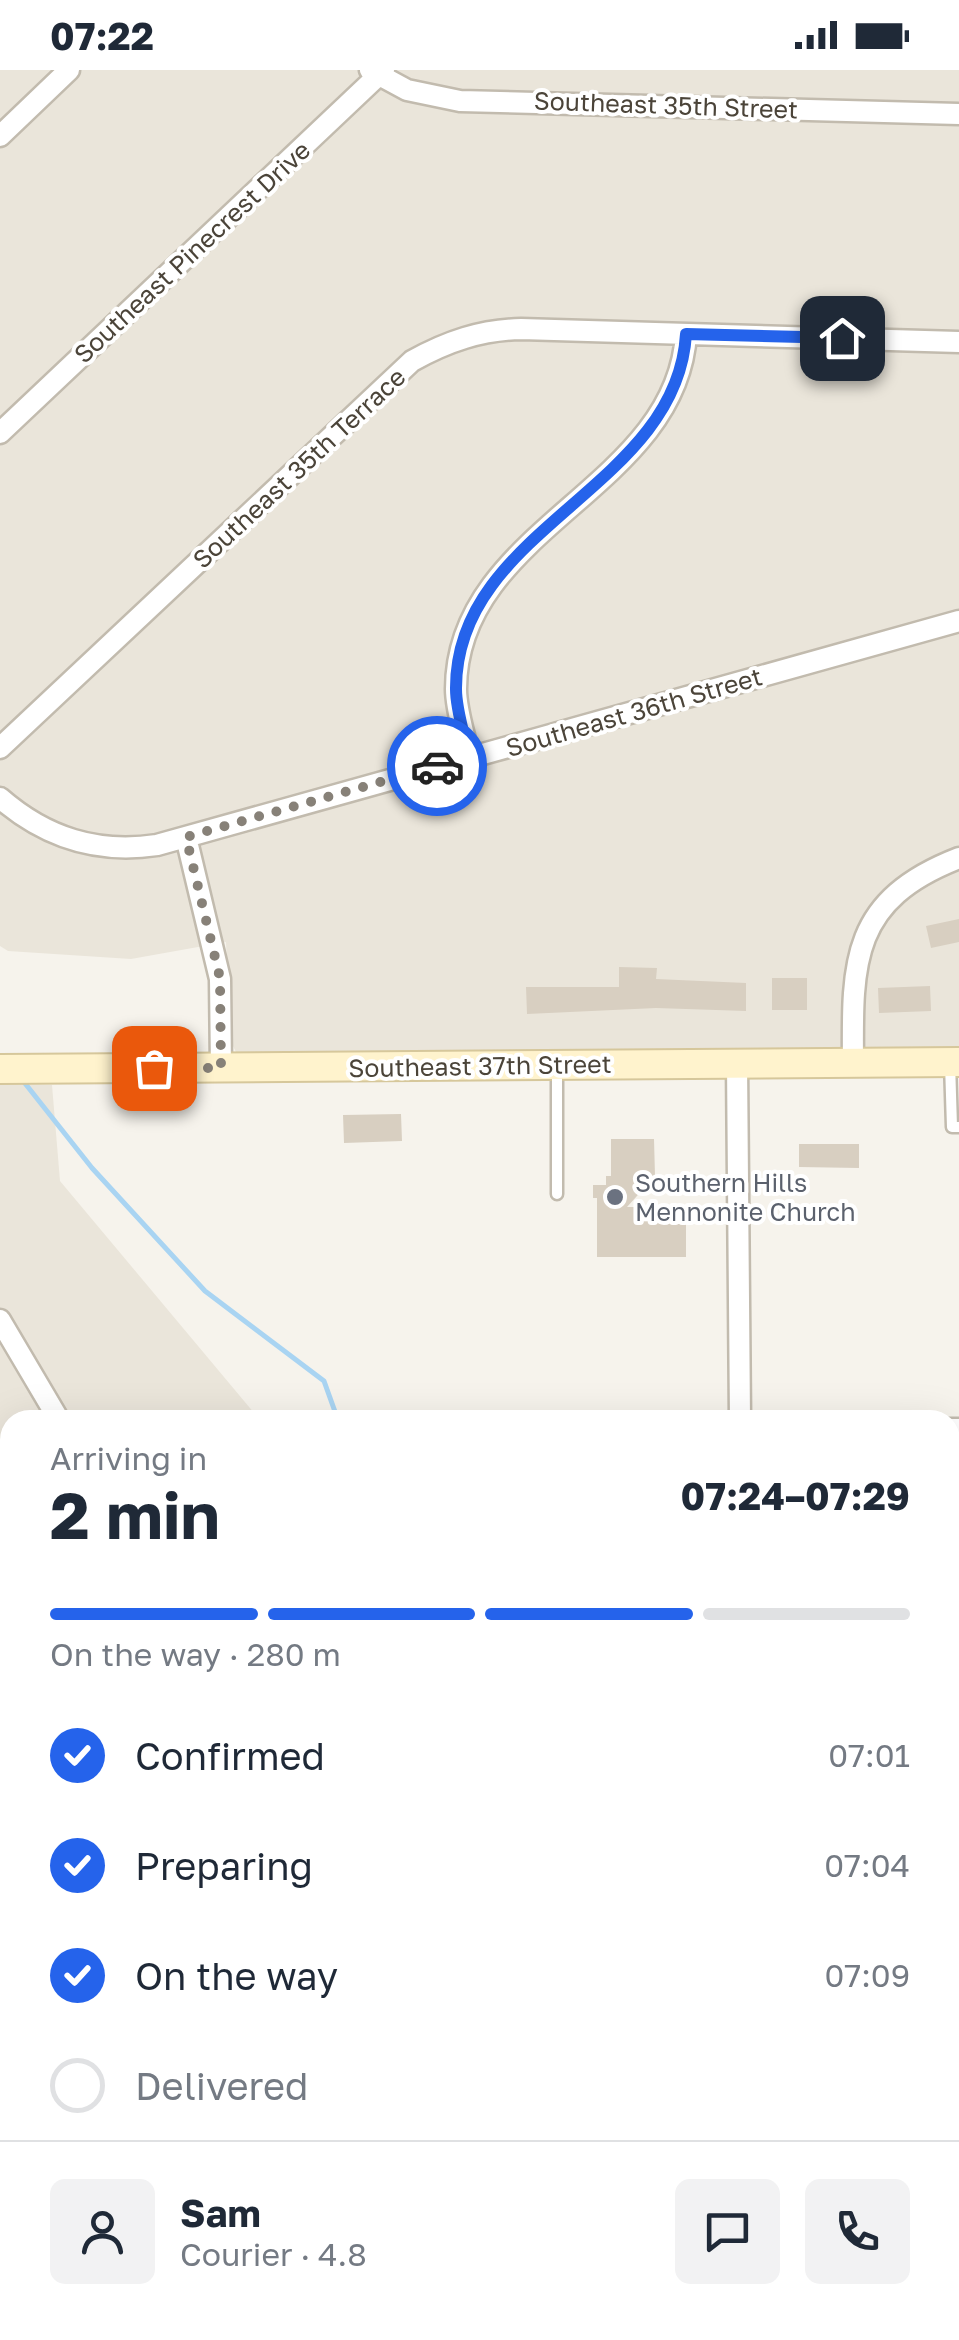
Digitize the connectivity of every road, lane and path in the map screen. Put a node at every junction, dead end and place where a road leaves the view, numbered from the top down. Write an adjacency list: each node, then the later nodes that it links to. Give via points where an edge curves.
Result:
1 (69, 70): 4 (street)
2 (377, 72): 3 (street, Southeast 35th Street, via 407,90 460,102); 7 (street, Southeast Pinecrest Drive)
3 (959, 114)
4 (0, 136)
5 (686, 334): 6 (street, Southeast 35th Terrace); 9 (street, Southeast 35th Terrace, via 501,330 458,338 412,361); 10 (street, via 680,378 660,419 501,573 476,610 456,691)
6 (959, 342)
7 (0, 433)
8 (959, 621): 10 (street, Southeast 36th Street)
9 (0, 748)
10 (469, 757): 12 (street, Southeast 36th Street)
11 (0, 798): 12 (street, Southeast 36th Street, via 30,823 75,842 128,848)
12 (186, 837): 18 (street, via 220,978)
13 (959, 858): 16 (street, via 910,884 864,936 854,972)
14 (955, 1062): 16 (main road, Southeast 37th Street); 20 (lane, via 952,1127)
15 (737, 1063): 16 (main road, Southeast 37th Street); 17 (main road, Southeast 37th Street); 24 (street)
16 (853, 1063)
17 (557, 1065): 18 (main road, Southeast 37th Street); 21 (lane)
18 (221, 1068): 19 (main road, Southeast 37th Street)
19 (0, 1069)
20 (959, 1127)
21 (557, 1194)
22 (0, 1320): 23 (street)
23 (52, 1410)
24 (740, 1410)

